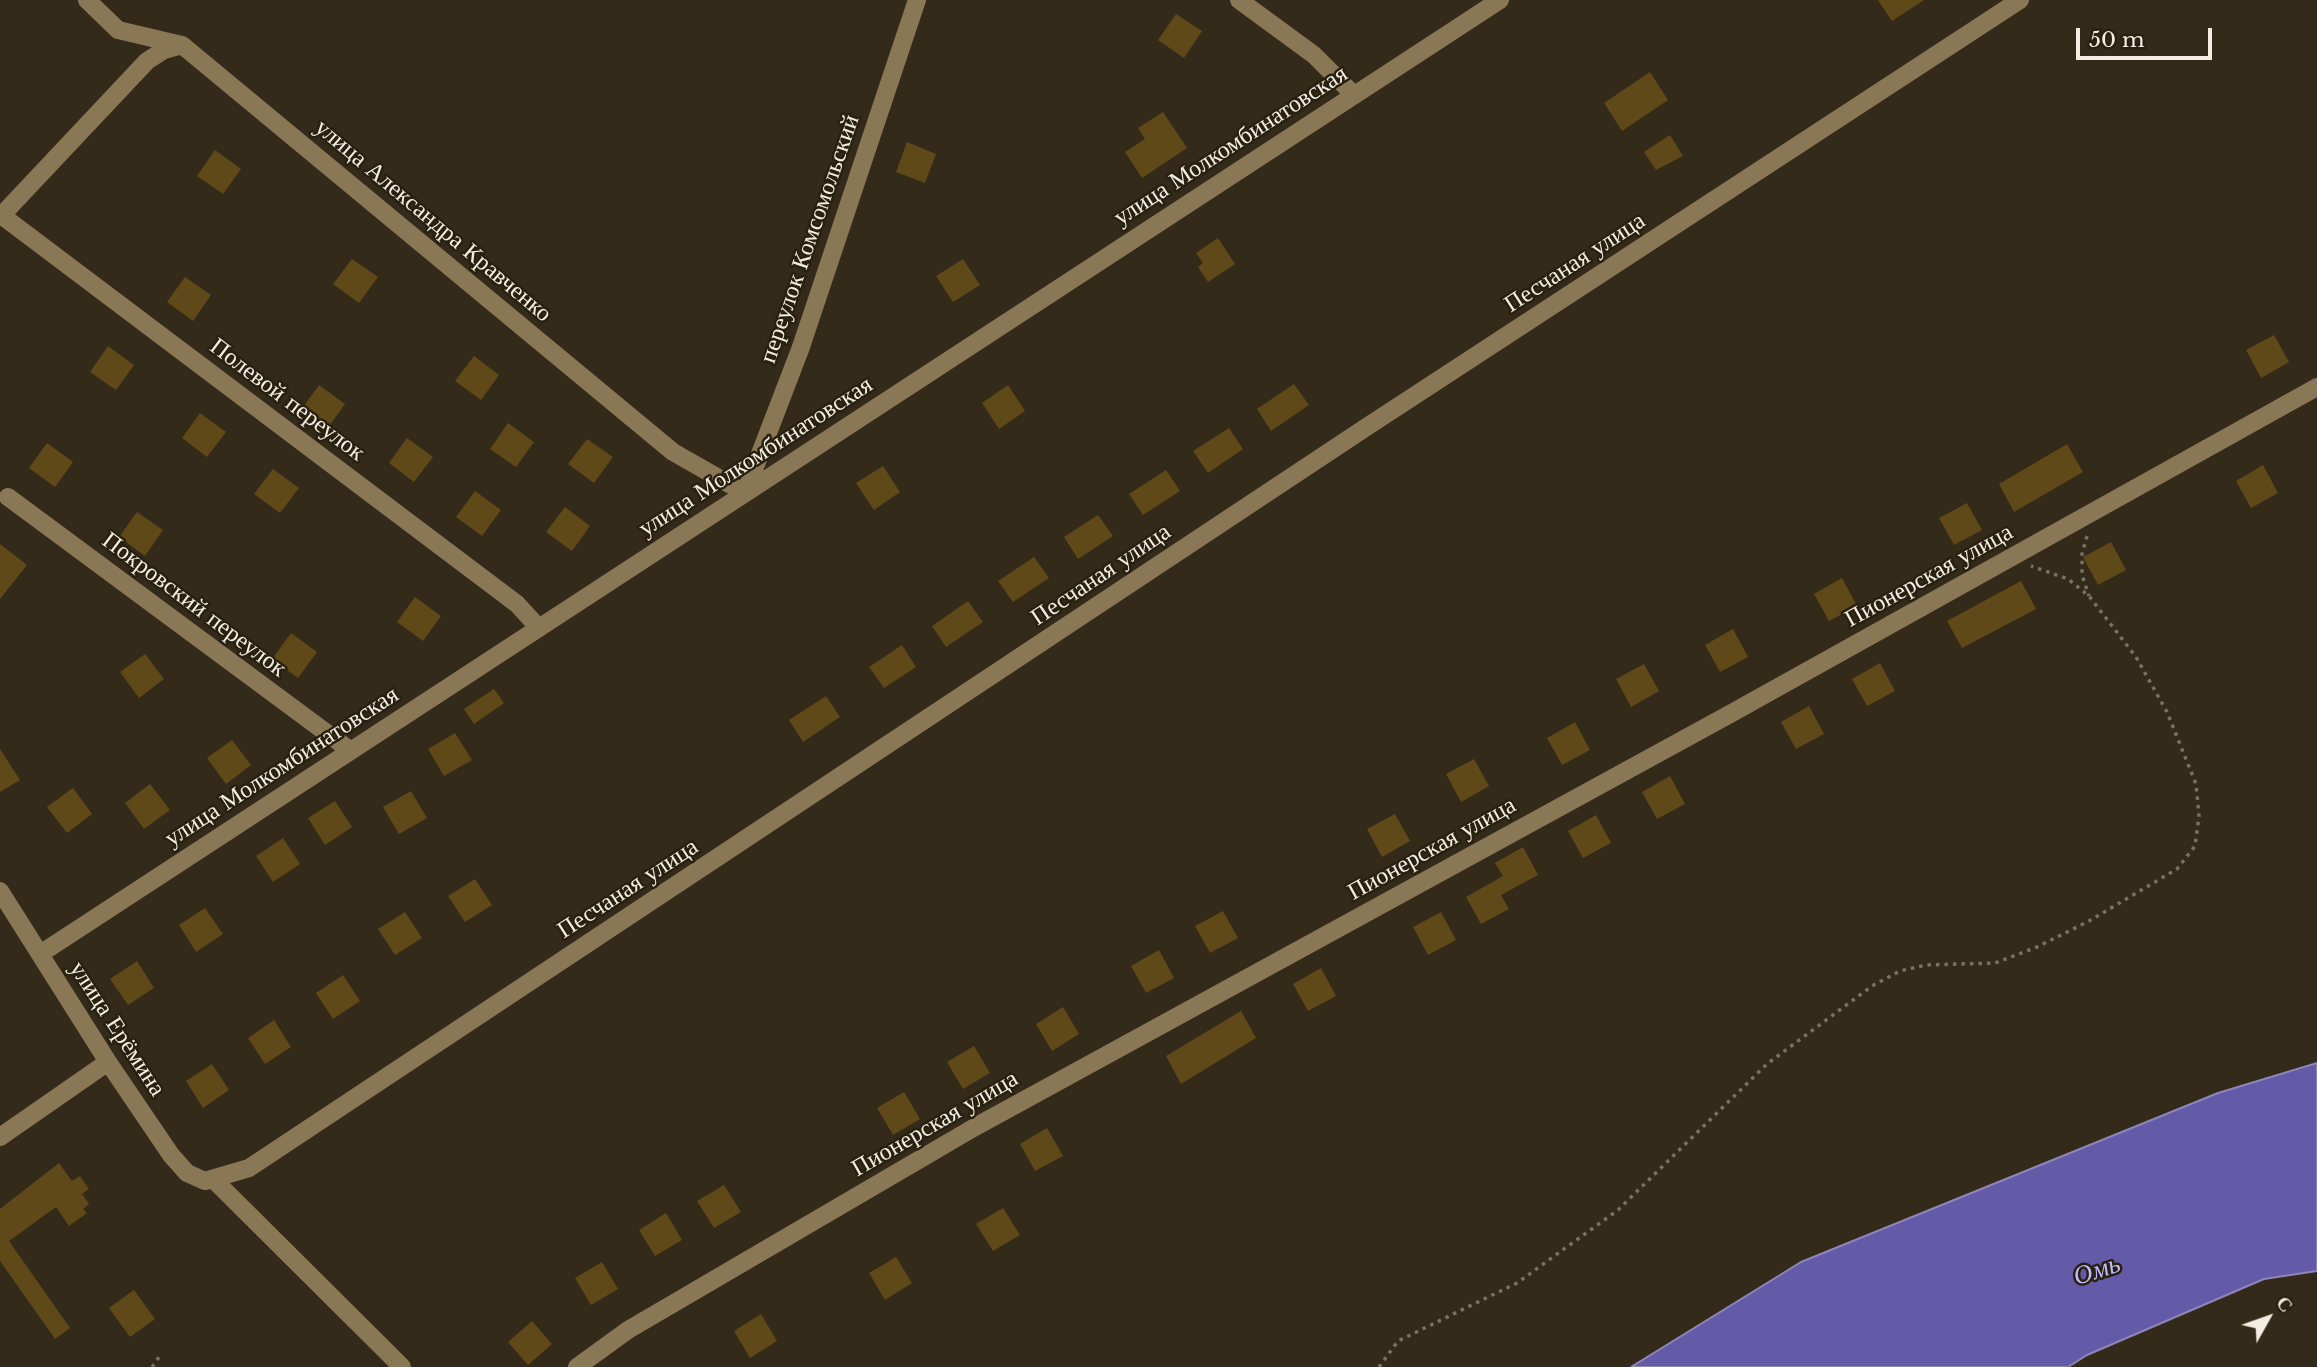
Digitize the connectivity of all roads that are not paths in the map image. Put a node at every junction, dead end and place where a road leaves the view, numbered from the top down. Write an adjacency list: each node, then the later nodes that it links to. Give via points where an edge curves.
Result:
1 (87, 0): 6 (street, улица Александра Кравченко, via 118,30)
2 (917, 0): 10 (street, переулок Комсомольский, via 801,347)
3 (1239, 0): 7 (street, via 1314,55)
4 (1500, 0): 7 (street, улица Молкомбинатовская)
5 (2020, 0): 18 (street, Песчаная улица, via 1353,436 274,1154)
6 (182, 45): 8 (street, via 147,61); 10 (street, улица Александра Кравченко, via 673,452)
7 (1354, 95): 10 (street, улица Молкомбинатовская)
8 (1, 216): 12 (street, Полевой переулок, via 517,604)
9 (2317, 387): 20 (street, Пионерская улица, via 975,1127 628,1330)
10 (746, 493): 12 (street, улица Молкомбинатовская)
11 (8, 498): 13 (street, Покровский переулок)
12 (539, 628): 13 (street, улица Молкомбинатовская)
13 (351, 751): 15 (street, улица Молкомбинатовская)
14 (0, 891): 15 (street, улица Ерёмина)
15 (40, 954): 16 (street, улица Ерёмина)
16 (108, 1062): 17 (street); 18 (street, улица Ерёмина, via 171,1155 187,1173)
17 (0, 1137)
18 (209, 1181): 19 (street, улица Ерёмина)
19 (402, 1367)
20 (578, 1367)

